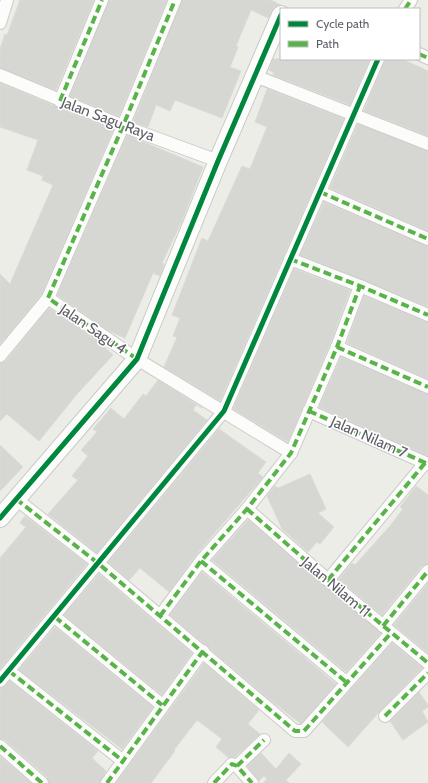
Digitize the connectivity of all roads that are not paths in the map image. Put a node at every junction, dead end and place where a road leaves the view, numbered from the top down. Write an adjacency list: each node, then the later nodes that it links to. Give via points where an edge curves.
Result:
1 (7, 0): 5 (street)
2 (102, 0): 9 (street)
3 (175, 0): 11 (street)
4 (280, 17): 8 (street)
5 (0, 23)
6 (378, 60): 10 (street)
7 (0, 75): 9 (street, Jalan Sagu Raya)
8 (255, 76): 10 (street); 13 (street)
9 (60, 101): 11 (street, Jalan Sagu Raya)
10 (354, 115): 12 (street); 14 (street)
11 (123, 126): 13 (street, Jalan Sagu Raya); 18 (street)
12 (428, 144)
13 (218, 161): 22 (street)
14 (320, 192): 15 (street); 16 (street)
15 (428, 239)
16 (290, 259): 17 (street); 25 (street)
17 (360, 286): 19 (street); 20 (street)
18 (48, 298): 21 (street); 22 (street, Jalan Sagu 4)
19 (428, 315)
20 (337, 347): 23 (street); 24 (street)
21 (0, 356)
22 (137, 359): 25 (street, Jalan Sagu 4); 28 (street)
23 (428, 387)
24 (309, 411): 26 (street); 27 (street, Jalan Nilam 7)
25 (224, 412): 26 (street, Jalan Sagu 4); 32 (street)
26 (291, 453): 29 (street)
27 (427, 463): 34 (street)
28 (16, 499): 30 (street); 32 (street)
29 (247, 509): 31 (street); 34 (street, Jalan Nilam 11)
30 (0, 518)
31 (201, 561): 35 (street); 43 (street)
32 (99, 564): 35 (street); 36 (street)
33 (428, 571): 37 (street)
34 (328, 580): 37 (street, Jalan Nilam 11)
35 (160, 616): 38 (street)
36 (55, 617): 40 (street); 44 (street)
37 (387, 629): 39 (street, Jalan Nilam 11); 43 (street)
38 (203, 651): 43 (street, via 299,732 304,731); 44 (street)
39 (428, 663)
40 (9, 671): 42 (street); 48 (street)
41 (428, 673): 45 (street)
42 (0, 681)
43 (346, 682)
44 (162, 705): 48 (street)
45 (385, 716)
46 (264, 740): 49 (street)
47 (0, 746): 50 (street)
48 (123, 761): 51 (street)
49 (237, 766): 52 (street, via 230,765); 53 (street)
50 (42, 783)
51 (107, 783)
52 (214, 783)
53 (252, 783)

